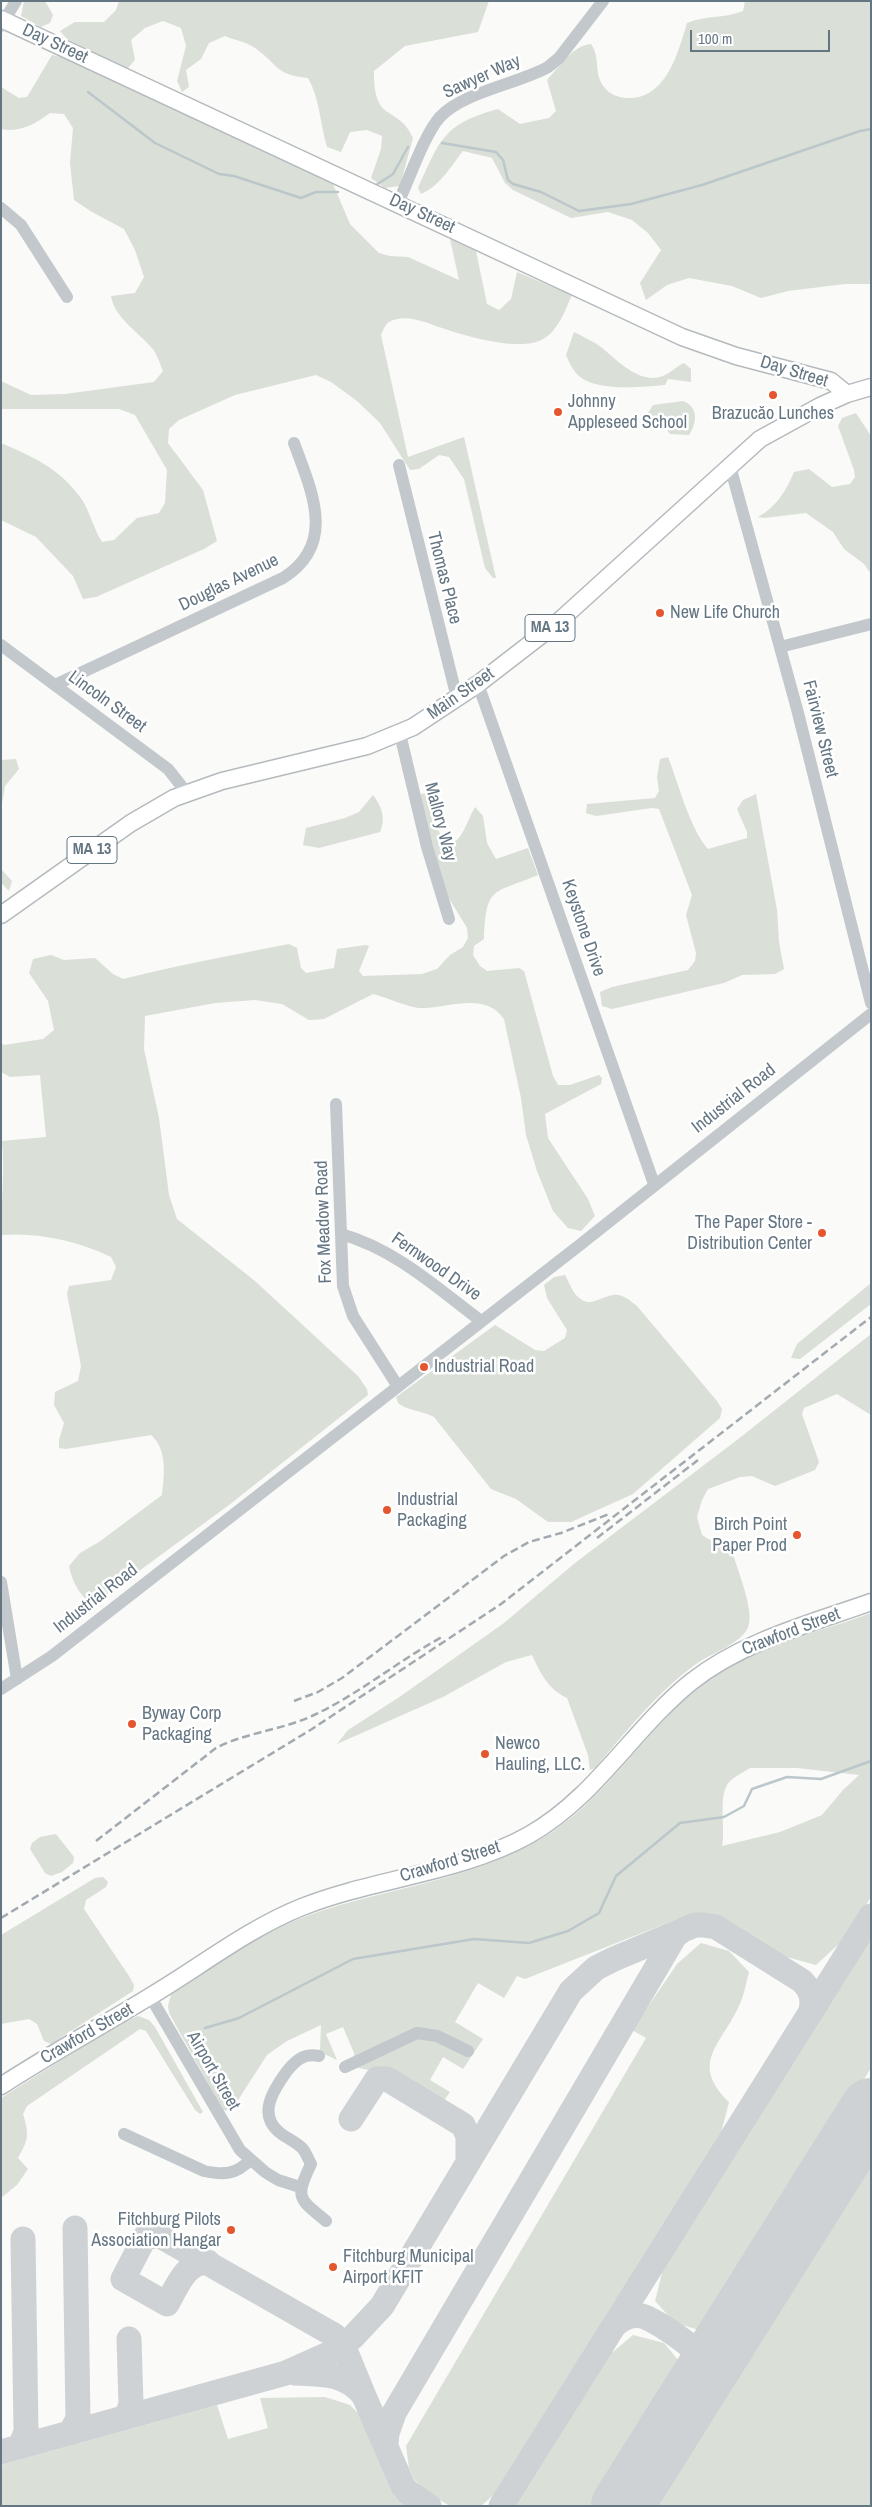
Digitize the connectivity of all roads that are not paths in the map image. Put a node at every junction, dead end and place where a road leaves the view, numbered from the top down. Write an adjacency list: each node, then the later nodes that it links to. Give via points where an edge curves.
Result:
1 (16, 1): 3 (street)
2 (604, 1): 4 (street, Sawyer Way, via 548,67 458,103 445,112 433,127)
3 (2, 22): 4 (main road, Day Street)
4 (398, 203): 8 (main road, Day Street, via 682,337 736,356 831,381)
5 (1, 208): 6 (street, via 21,225)
6 (67, 297)
7 (871, 387): 8 (main road, Main Street / MA 13)
8 (847, 394): 11 (main road, Main Street / MA 13, via 771,432)
9 (294, 443): 16 (street, Douglas Avenue, via 313,500 316,520 314,543 298,567 283,578)
10 (399, 465): 17 (street, Thomas Place)
11 (730, 466): 14 (street, Fairview Street); 15 (main road, Main Street / MA 13, via 557,623)
12 (871, 624): 14 (street)
13 (1, 645): 16 (street, Lincoln Street)
14 (780, 647): 22 (street, Fairview Street)
15 (478, 684): 17 (main road, Main Street / MA 13); 25 (street, Keystone Drive)
16 (55, 685): 19 (street, Lincoln Street, via 168,769)
17 (457, 698): 18 (main road, Main Street / MA 13)
18 (400, 734): 19 (main road, Main Street / MA 13, via 367,746); 21 (street, Mallory Way, via 426,847)
19 (187, 792): 20 (main road, Main Street / MA 13, via 131,823)
20 (1, 915)
21 (449, 919)
22 (871, 1003)
23 (871, 1014): 25 (street, Industrial Road)
24 (336, 1104): 26 (street, Fox Meadow Road)
25 (654, 1184): 27 (street, Industrial Road)
26 (341, 1234): 27 (street, Fernwood Drive, via 365,1240 386,1251); 28 (street, Fox Meadow Road, via 343,1286 347,1301 363,1334)
27 (481, 1321): 28 (street, Industrial Road)
28 (397, 1385): 31 (street, Industrial Road, via 52,1656)
29 (1, 1582): 31 (street)
30 (871, 1602): 33 (main road, Crawford Street, via 764,1640 731,1654 710,1668 670,1701 580,1798 546,1825 526,1836 472,1858 349,1890 296,1910 205,1960)
31 (17, 1679): 32 (street, Industrial Road)
32 (1, 1689)
33 (150, 1996): 37 (main road, Crawford Street); 39 (street, Airport Street, via 229,2135)
34 (468, 2050): 36 (street, via 437,2036 417,2033)
35 (319, 2056): 40 (street, Airport Street, via 304,2056 296,2062 268,2103 274,2126 303,2149 311,2164)
36 (344, 2068)
37 (1, 2086)
38 (124, 2134): 39 (street, via 204,2171 218,2174 242,2169)
39 (250, 2160): 40 (street, Airport Street, via 278,2180)
40 (300, 2187): 41 (street, via 305,2204)
41 (326, 2221)

